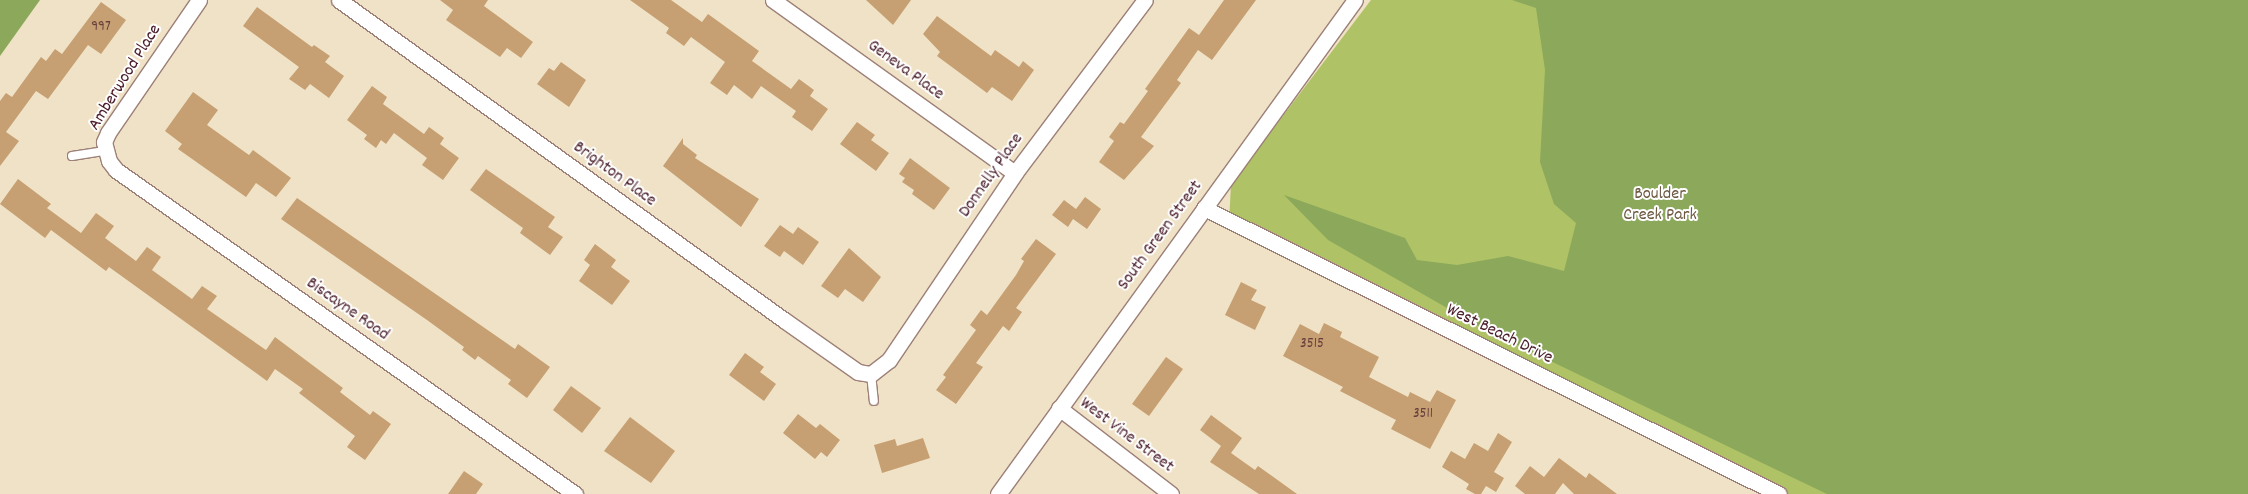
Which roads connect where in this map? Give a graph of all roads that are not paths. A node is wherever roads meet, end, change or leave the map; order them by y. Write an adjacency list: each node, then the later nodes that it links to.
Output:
1 (198, 0): 6 (street, Amberwood Place)
2 (339, 0): 10 (street, Brighton Place)
3 (773, 0): 8 (street, Geneva Place)
4 (1145, 0): 8 (street, Donnelly Place)
5 (1354, 0): 9 (street, South Green Street)
6 (105, 151): 7 (lane); 13 (street, Biscayne Road)
7 (72, 156)
8 (1015, 173): 10 (street, Donnelly Place)
9 (1204, 208): 12 (street, South Green Street); 16 (street, West Beach Drive)
10 (871, 374): 11 (lane)
11 (874, 401)
12 (1059, 408): 14 (street, South Green Street); 15 (street, West Vine Street)
13 (575, 494)
14 (998, 494)
15 (1171, 494)
16 (1779, 494)

